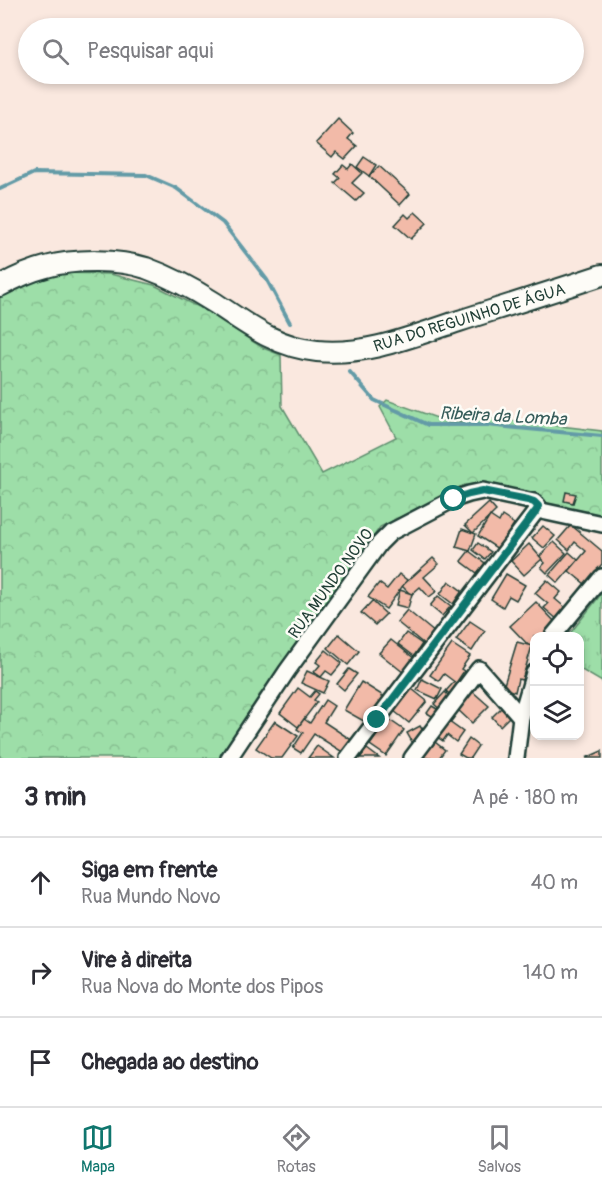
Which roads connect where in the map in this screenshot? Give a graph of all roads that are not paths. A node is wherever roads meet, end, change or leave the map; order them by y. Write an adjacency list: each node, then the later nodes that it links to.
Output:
1 (602, 275): 2 (street, RUA DO REGUINHO DE ÁGUA)
2 (0, 286)
3 (537, 510): 4 (street, RUA MUNDO NOVO); 9 (street, RUA MUNDO NOVO); 10 (street)
4 (602, 524)
5 (602, 577): 6 (street)
6 (556, 632)
7 (530, 686): 8 (street)
8 (521, 717): 11 (street); 12 (street)
9 (229, 758)
10 (348, 758)
11 (412, 758)
12 (516, 758)

